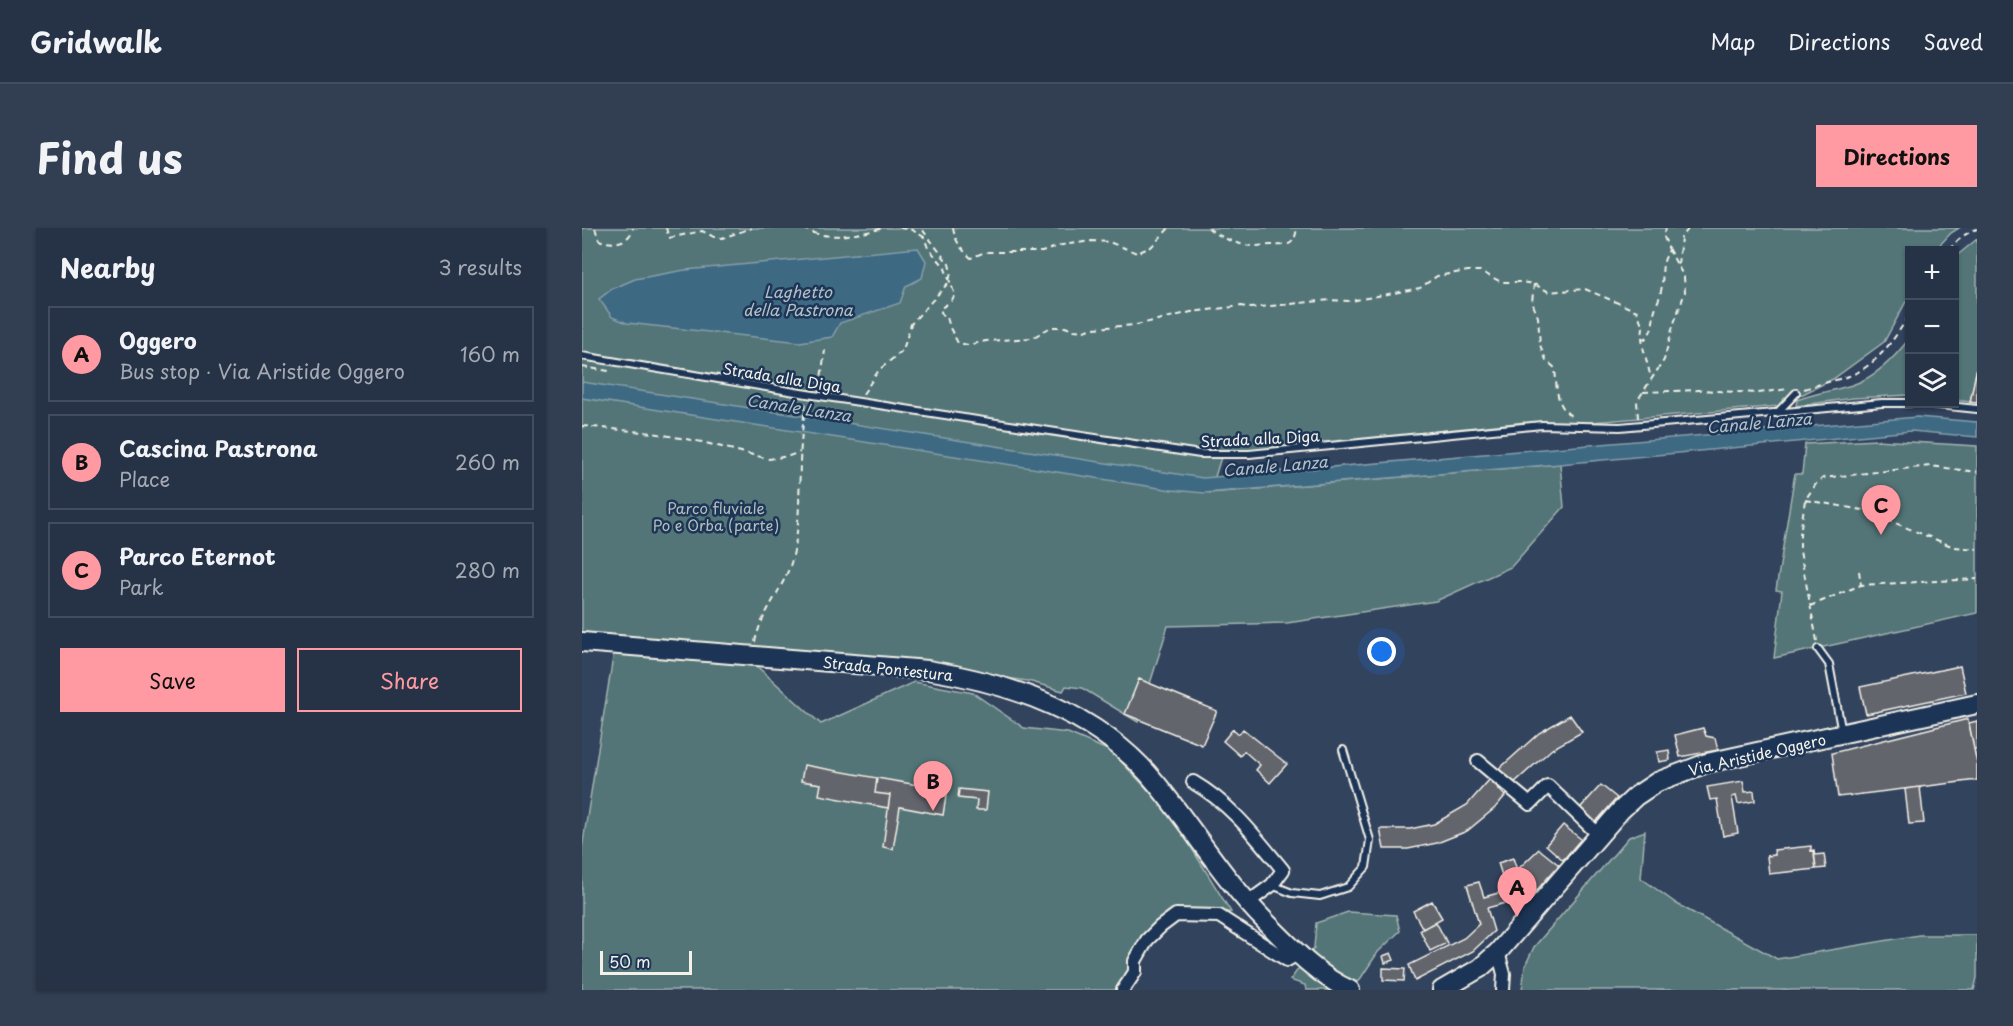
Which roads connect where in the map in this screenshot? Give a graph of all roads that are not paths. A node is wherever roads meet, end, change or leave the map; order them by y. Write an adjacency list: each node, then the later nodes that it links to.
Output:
1 (582, 356): 6 (lane, Strada alla Diga)
2 (1796, 393): 6 (lane)
3 (1905, 403): 6 (lane, Strada alla Diga)
4 (1959, 407): 5 (lane)
5 (1977, 409)
6 (1778, 413)
7 (582, 642): 16 (main road, Strada Pontestura)
8 (1818, 649): 10 (lane)
9 (1977, 704): 10 (main road, Via Aristide Oggero)
10 (1842, 733): 14 (main road, Via Aristide Oggero)
11 (1343, 750): 15 (lane)
12 (1479, 761): 14 (street)
13 (1193, 782): 15 (street)
14 (1599, 835): 17 (main road, Via Aristide Oggero)
15 (1272, 885): 16 (street)
16 (1247, 903): 18 (main road, Strada Pontestura)
17 (1498, 952): 21 (main road, Via Aristide Oggero); 22 (street)
18 (1299, 953): 19 (street); 20 (main road)
19 (1124, 990)
20 (1350, 990)
21 (1442, 990)
22 (1503, 990)

